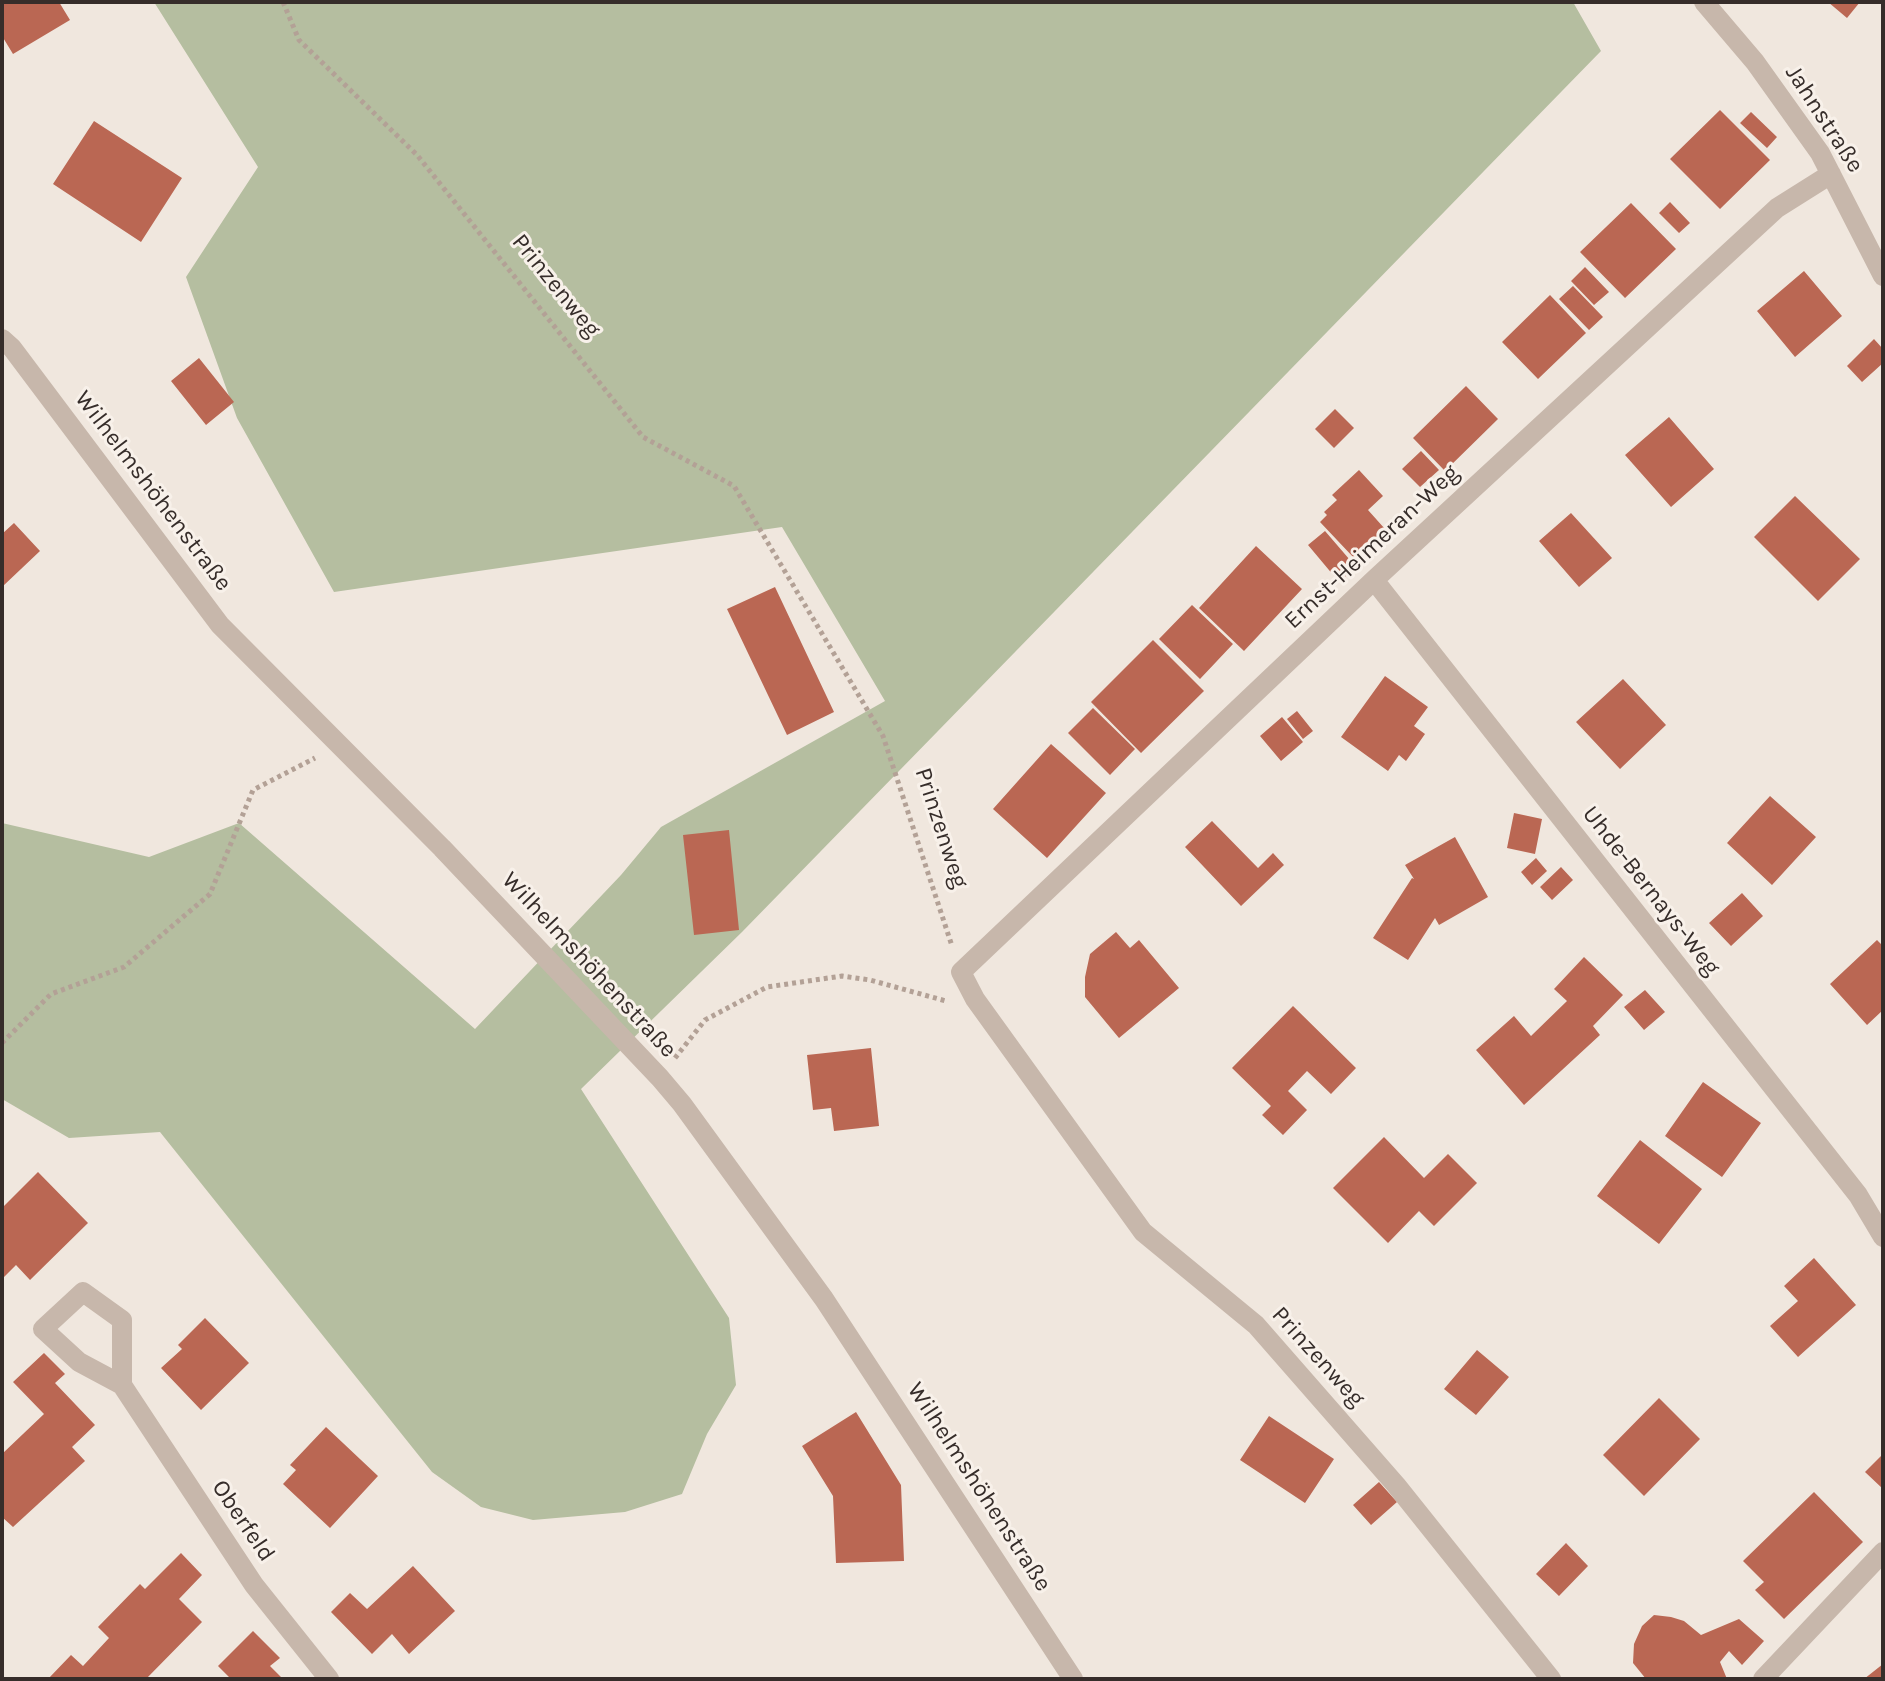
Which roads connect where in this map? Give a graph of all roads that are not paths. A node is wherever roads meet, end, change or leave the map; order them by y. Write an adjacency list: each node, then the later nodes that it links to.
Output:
1 (1704, 2): 2 (street, Jahnstraße)
2 (1831, 174): 3 (street, Jahnstraße); 5 (street, Ernst-Heimeran-Weg)
3 (1883, 276)
4 (2, 339): 11 (street, Wilhelmshöhenstraße)
5 (1374, 580): 6 (street, Ernst-Heimeran-Weg); 7 (street, Uhde-Bernays-Weg)
6 (961, 972): 12 (street, Prinzenweg)
7 (1883, 1237)
8 (122, 1385): 8 (street, Oberfeld); 10 (street, Oberfeld)
9 (1883, 1552): 13 (street)
10 (329, 1679)
11 (1073, 1679)
12 (1551, 1679)
13 (1763, 1679)

